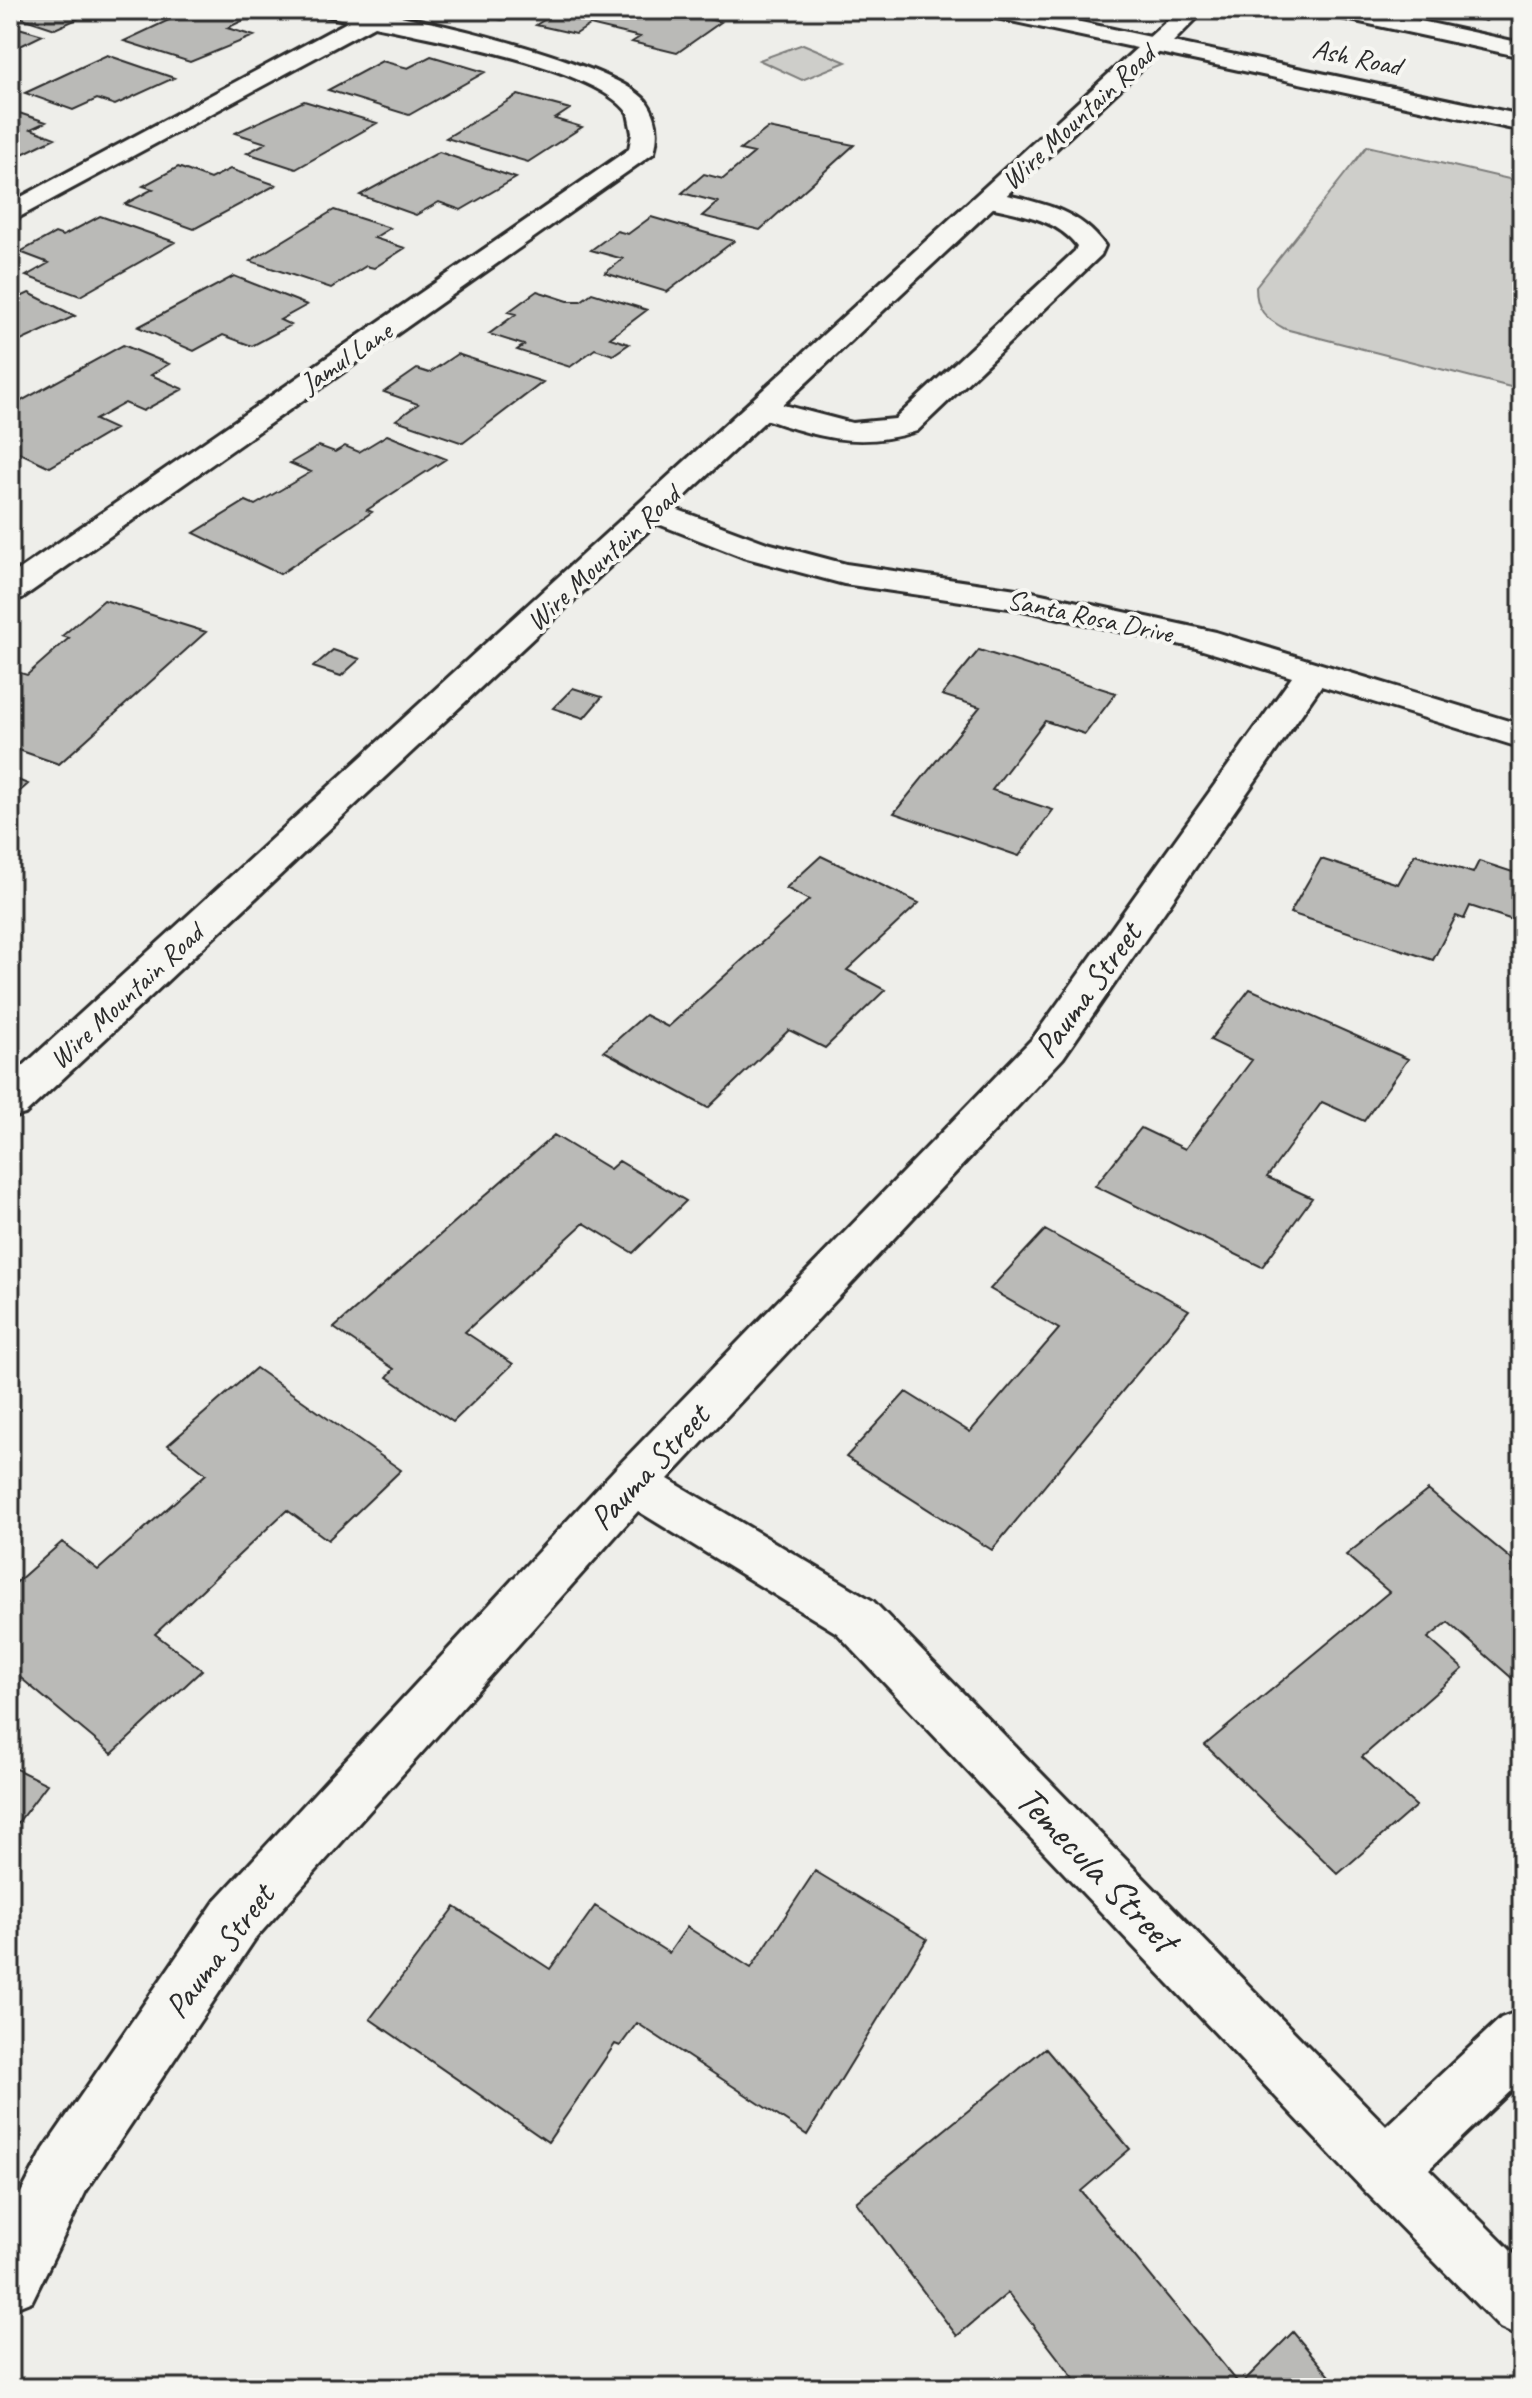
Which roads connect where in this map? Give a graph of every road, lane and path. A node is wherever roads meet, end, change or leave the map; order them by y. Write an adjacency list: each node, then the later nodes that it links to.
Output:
1 (331, 10): 5 (street)
2 (992, 10): 6 (street, Ash Road)
3 (1193, 10): 6 (street, Wire Mountain Road)
4 (1337, 10): 7 (street)
5 (370, 19): 10 (street); 13 (street, Jamul Lane)
6 (1155, 45): 8 (street, Ash Road); 9 (street, Wire Mountain Road)
7 (1522, 50)
8 (1522, 123)
9 (990, 199): 11 (street, Wire Mountain Road); 11 (street)
10 (10, 214)
11 (764, 409): 12 (street, Wire Mountain Road)
12 (654, 511): 14 (street, Santa Rosa Drive); 16 (street, Wire Mountain Road)
13 (10, 591)
14 (1313, 673): 15 (street, Santa Rosa Drive); 17 (street, Pauma Street)
15 (1522, 737)
16 (10, 1103)
17 (633, 1483): 19 (street, Temecula Street); 20 (street, Pauma Street)
18 (1522, 2039): 19 (street)
19 (1385, 2169): 21 (street, Temecula Street)
20 (10, 2279)
21 (1522, 2306)

